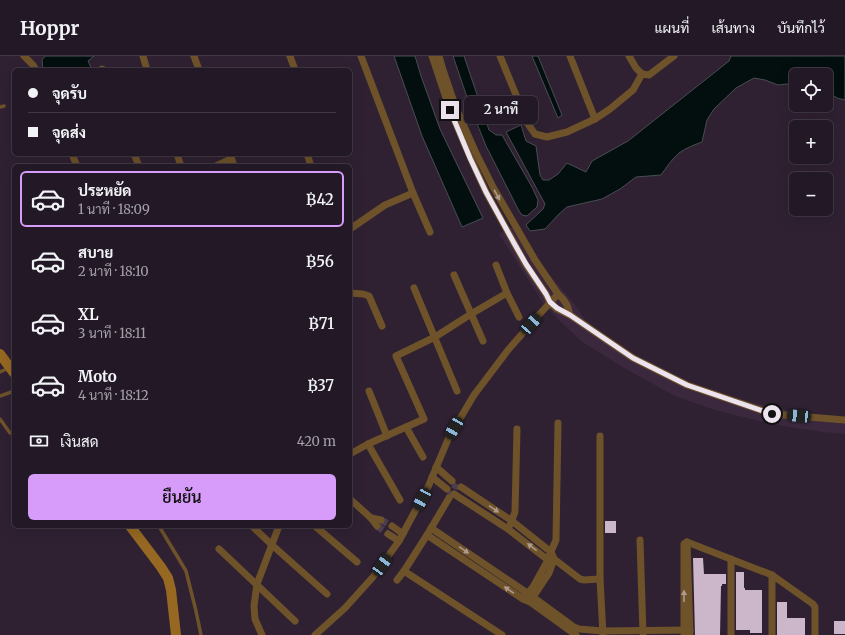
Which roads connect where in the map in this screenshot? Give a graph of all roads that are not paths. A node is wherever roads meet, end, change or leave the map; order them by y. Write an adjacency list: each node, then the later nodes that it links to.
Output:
1 (24, 56): 12 (street)
2 (143, 56): 13 (street)
3 (194, 56): 14 (street)
4 (290, 56): 15 (street)
5 (362, 56): 20 (street)
6 (432, 56): 24 (street)
7 (439, 56): 23 (street, one-way to 23)
8 (500, 56): 17 (street)
9 (570, 56): 17 (street)
10 (629, 56): 16 (street)
11 (674, 56): 16 (street)
12 (34, 68)
13 (147, 68)
14 (198, 68)
15 (294, 68)
16 (642, 74): 17 (street)
17 (595, 119)
18 (232, 160): 19 (street)
19 (221, 164)
20 (413, 193): 21 (street); 22 (street)
21 (352, 228)
22 (430, 232)
23 (522, 240): 24 (street); 30 (street)
24 (514, 243): 31 (street)
25 (496, 266): 29 (street)
26 (454, 275): 32 (street)
27 (414, 288): 36 (street)
28 (352, 293): 35 (street)
29 (507, 293): 32 (street); 34 (street)
30 (558, 294): 31 (street); 33 (street)
31 (550, 302): 33 (street); 56 (street)
32 (471, 314): 36 (street); 37 (street)
33 (570, 315): 46 (street)
34 (519, 317)
35 (382, 326)
36 (435, 337): 43 (street); 48 (street)
37 (483, 341)
38 (0, 354): 39 (street)
39 (12, 370): 40 (lane)
40 (0, 372)
41 (12, 391): 44 (lane)
42 (369, 391): 51 (street)
43 (457, 391)
44 (0, 396)
45 (0, 418): 50 (lane)
46 (845, 420)
47 (558, 423): 80 (street)
48 (406, 427): 51 (street); 55 (street)
49 (517, 429): 63 (street)
50 (10, 433)
51 (387, 436): 53 (street)
52 (600, 436): 85 (street)
53 (368, 444): 54 (street); 61 (street)
54 (352, 453)
55 (423, 457)
56 (436, 467): 57 (street); 58 (street)
57 (432, 478): 60 (street); 74 (street)
58 (452, 481)
59 (461, 487): 63 (street, one-way to 63)
60 (447, 489)
61 (400, 500)
62 (352, 501): 64 (street)
63 (512, 521): 72 (street); 80 (street)
64 (379, 523)
65 (392, 526): 74 (street)
66 (132, 528): 95 (street)
67 (160, 528): 96 (lane)
68 (254, 528): 78 (street)
69 (278, 528): 78 (street)
70 (317, 528): 82 (street)
71 (431, 528): 72 (street); 75 (street); 89 (street, one-way to 89)
72 (508, 529): 80 (street, one-way to 72)
73 (388, 534): 77 (street)
74 (403, 534): 77 (street)
75 (427, 535): 83 (street); 89 (street, one-way to 75)
76 (640, 540): 93 (street)
77 (399, 541): 98 (street)
78 (272, 545): 87 (street); 88 (street)
79 (219, 549): 87 (street)
80 (551, 557): 85 (street); 89 (street)
81 (732, 559): 84 (street); 94 (street); 100 (street)
82 (357, 562)
83 (404, 571): 86 (street); 99 (street)
84 (772, 575): 101 (street); 102 (street)
85 (600, 579): 92 (street)
86 (397, 580)
87 (257, 584): 90 (street); 97 (street)
88 (327, 594)
89 (528, 598): 91 (street)
90 (295, 621)
91 (575, 632): 92 (street)
92 (603, 633): 93 (street)
93 (643, 633): 94 (street)
94 (687, 633)
95 (176, 635)
96 (201, 635)
97 (262, 635)
98 (315, 635)
99 (502, 635)
100 (731, 635)
101 (772, 635)
102 (815, 635)

